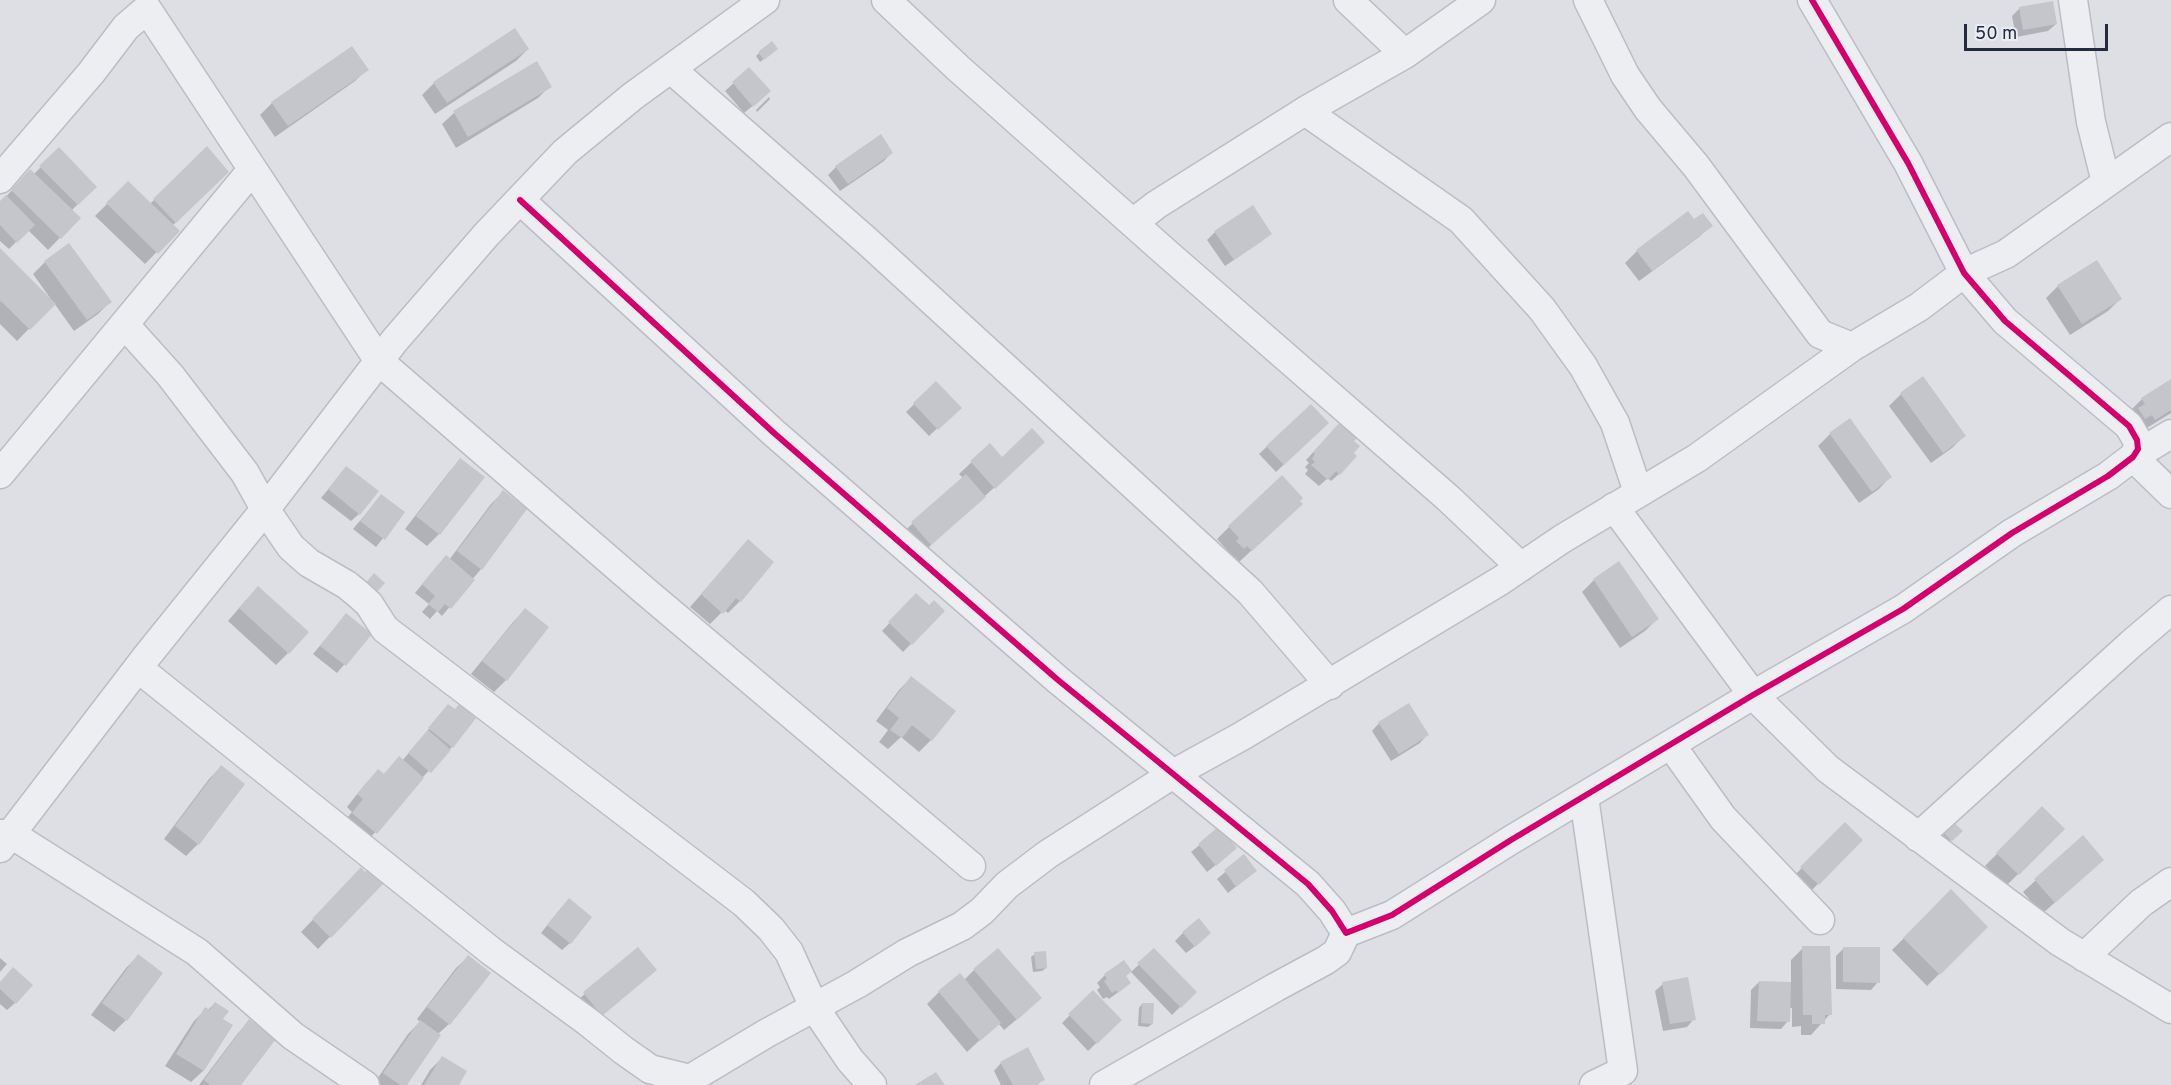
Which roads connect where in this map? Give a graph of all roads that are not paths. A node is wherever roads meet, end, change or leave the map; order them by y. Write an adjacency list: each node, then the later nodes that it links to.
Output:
1 (765, 0): 10 (street)
2 (886, 0): 17 (street)
3 (1348, 0): 9 (street)
4 (1481, 0): 9 (street)
5 (1588, 0): 20 (street)
6 (1812, 0): 18 (street)
7 (2073, 0): 15 (street)
8 (144, 4): 13 (street); 14 (street)
9 (1405, 54): 11 (street)
10 (671, 69): 16 (street); 34 (street)
11 (1305, 111): 17 (street); 27 (street)
12 (2171, 137): 15 (street)
13 (252, 170): 19 (street); 22 (street)
14 (0, 179)
15 (2106, 182): 18 (street)
16 (520, 200): 22 (street); 37 (street)
17 (1133, 223): 31 (street)
18 (1964, 273): 21 (street); 25 (street)
19 (125, 325): 26 (street); 30 (street)
20 (1820, 334): 21 (street); 23 (street)
21 (1852, 347): 23 (street)
22 (379, 361): 30 (street); 41 (street)
23 (1821, 370): 27 (street)
24 (2171, 434): 25 (street)
25 (2133, 457): 28 (street); 35 (street)
26 (0, 474)
27 (1638, 492): 29 (street)
28 (2171, 494)
29 (1614, 507): 31 (street); 35 (street)
30 (265, 509): 33 (street); 46 (street)
31 (1521, 567): 34 (street)
32 (2171, 610): 39 (street)
33 (138, 668): 40 (street); 48 (street)
34 (1330, 685): 37 (street)
35 (1753, 695): 36 (street); 39 (street)
36 (1671, 745): 38 (street); 43 (street)
37 (1173, 774): 44 (street); 46 (street)
38 (1584, 797): 44 (street); 52 (street)
39 (1918, 837): 45 (street)
40 (4, 838): 49 (street)
41 (971, 866)
42 (2171, 882): 45 (street)
43 (1820, 920)
44 (1346, 933): 51 (street)
45 (2084, 957): 47 (street)
46 (814, 1007): 48 (street); 50 (street)
47 (2171, 1009)
48 (685, 1082)
49 (365, 1085)
50 (872, 1085)
51 (1104, 1085)
52 (1594, 1085)

